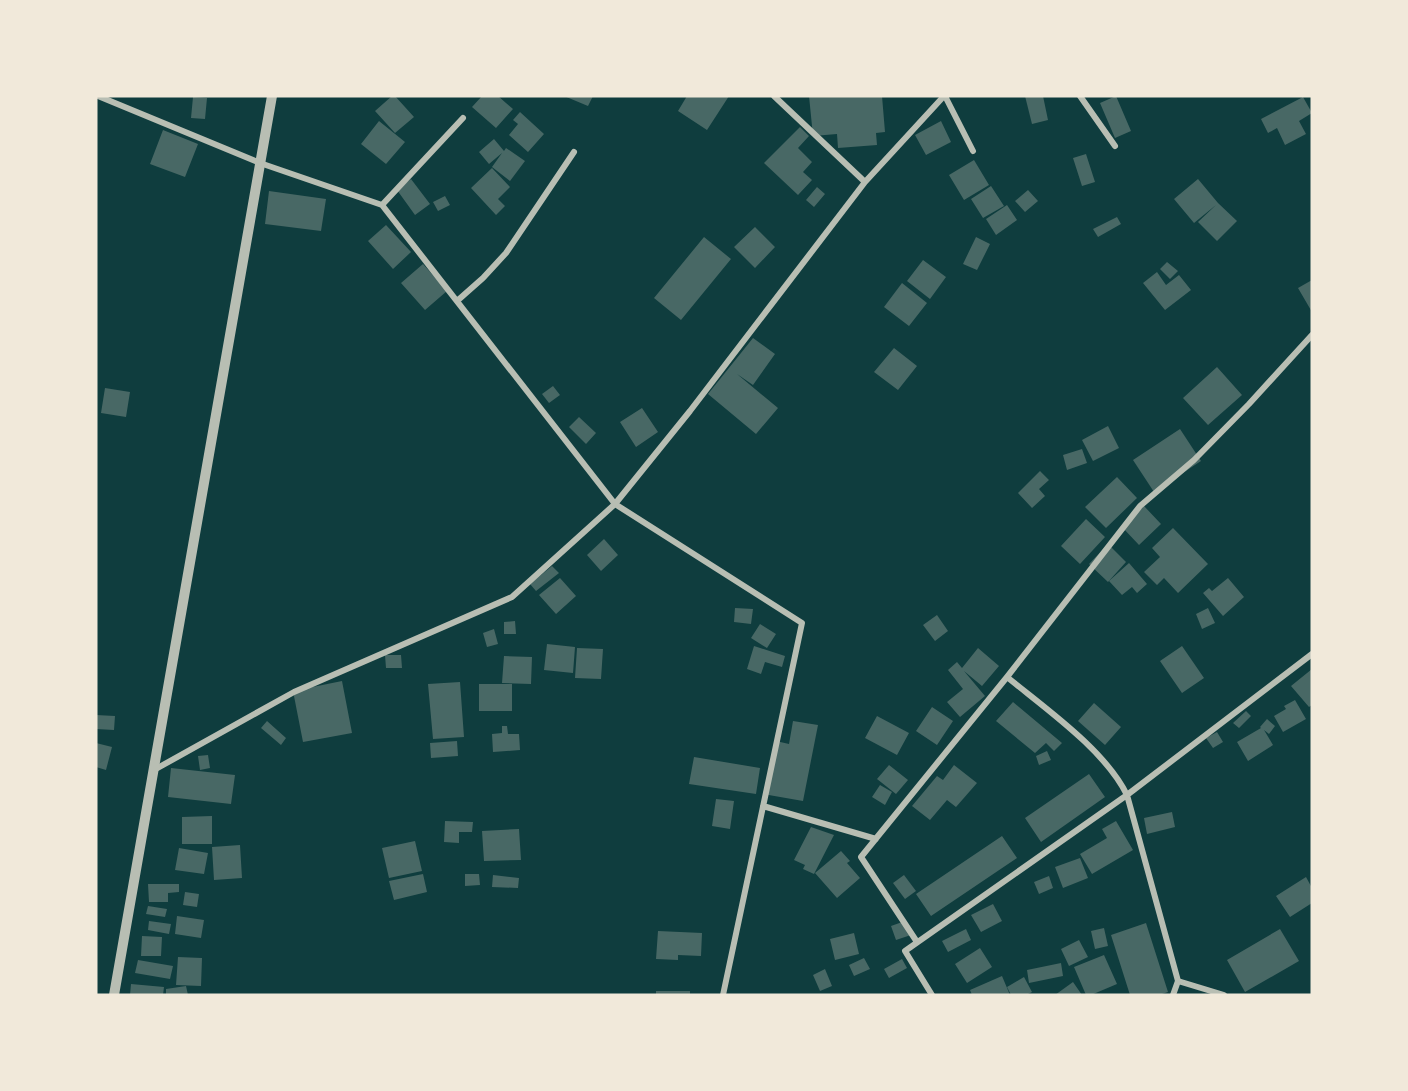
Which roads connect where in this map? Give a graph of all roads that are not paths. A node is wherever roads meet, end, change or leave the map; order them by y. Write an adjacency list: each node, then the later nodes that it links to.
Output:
1 (98, 96): 10 (street)
2 (272, 96): 10 (street)
3 (774, 96): 11 (street)
4 (945, 96): 8 (street); 11 (street)
5 (1080, 96): 7 (street)
6 (463, 118): 12 (street)
7 (1115, 146)
8 (973, 150)
9 (574, 152): 13 (street)
10 (260, 162): 12 (street); 18 (street)
11 (865, 182): 15 (street)
12 (382, 206): 13 (street)
13 (457, 301): 15 (street)
14 (1312, 335): 17 (street)
15 (615, 504): 18 (street); 20 (street)
16 (1312, 654): 19 (street)
17 (1007, 677): 19 (street); 21 (street)
18 (154, 770): 24 (street)
19 (1127, 795): 22 (street); 23 (street)
20 (763, 806): 21 (street); 25 (street)
21 (876, 839): 22 (street)
22 (917, 942): 26 (street)
23 (1178, 981): 27 (street); 28 (street)
24 (114, 995)
25 (723, 995)
26 (932, 995)
27 (1173, 995)
28 (1224, 995)

